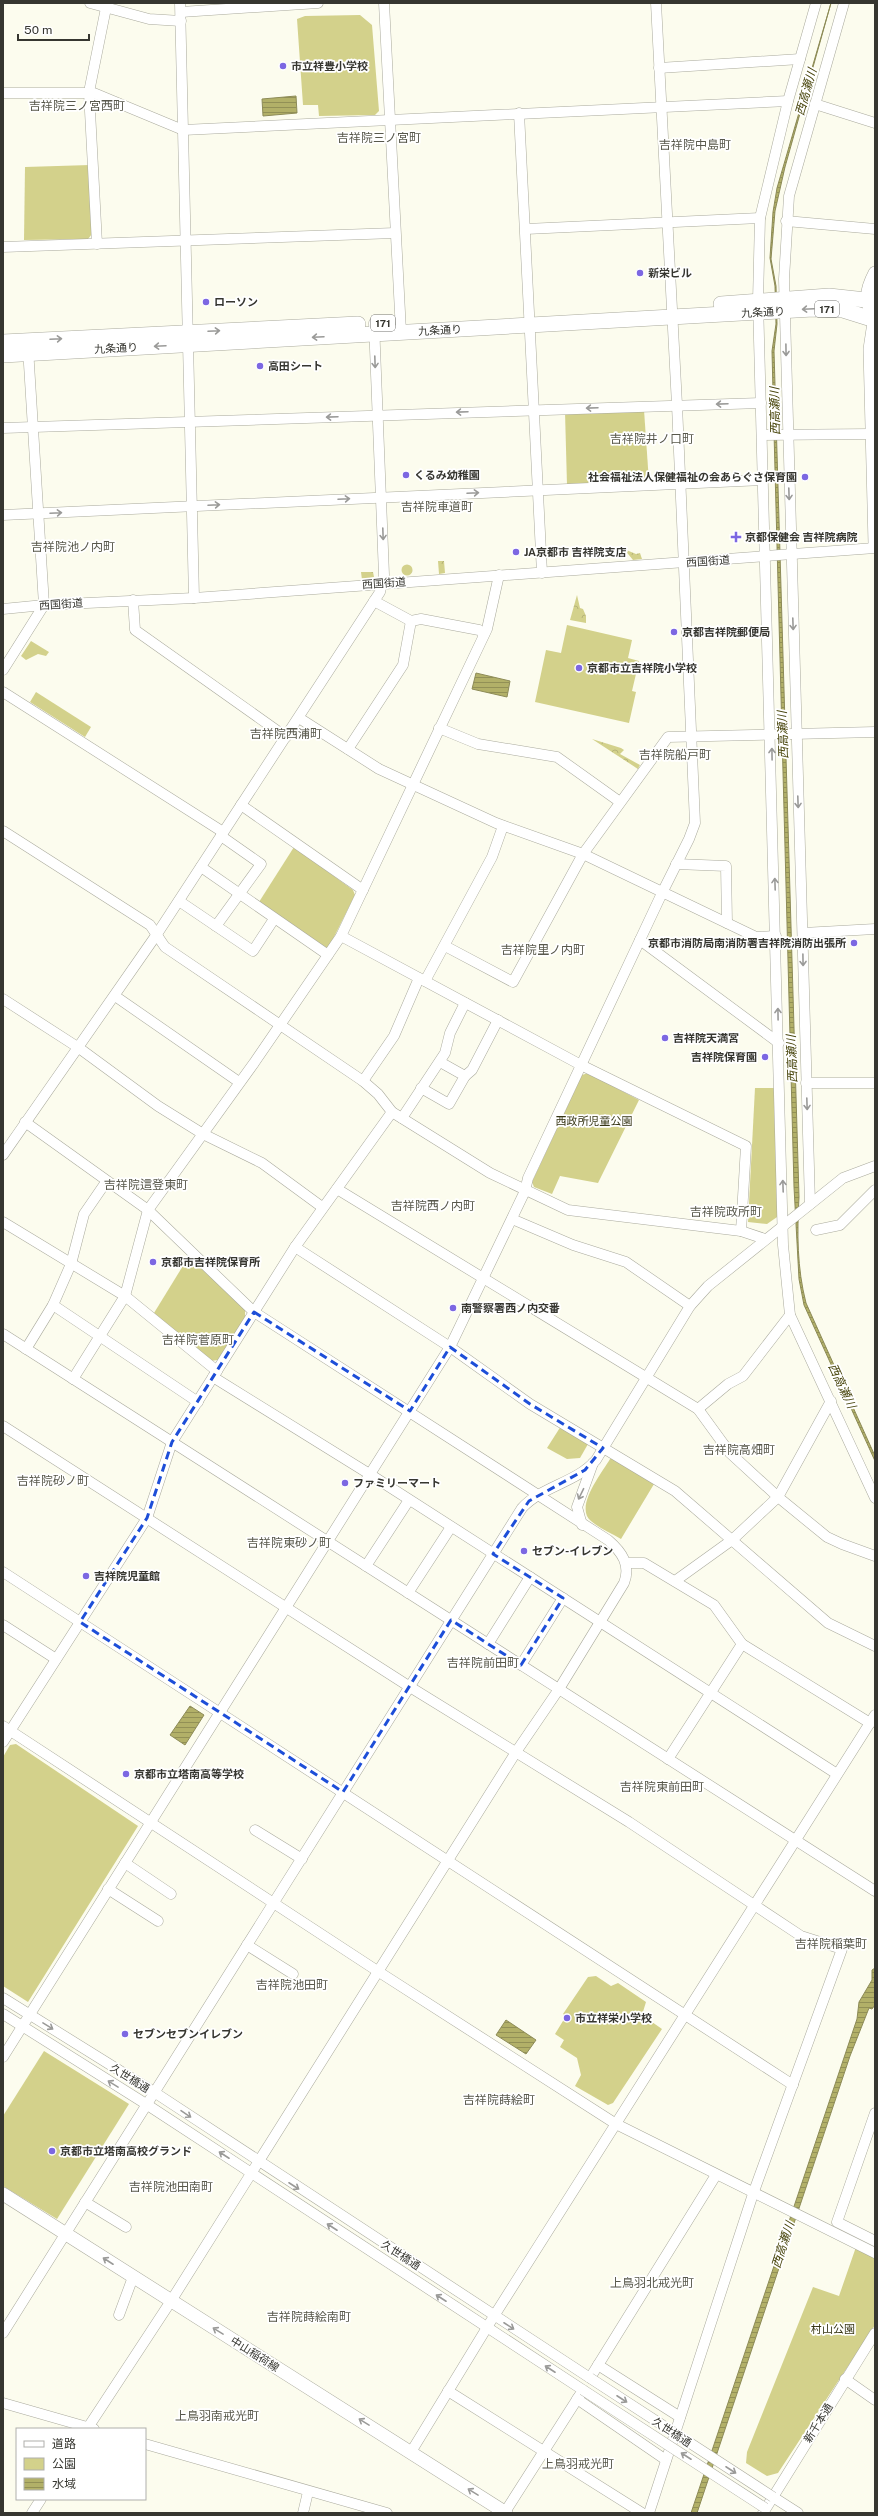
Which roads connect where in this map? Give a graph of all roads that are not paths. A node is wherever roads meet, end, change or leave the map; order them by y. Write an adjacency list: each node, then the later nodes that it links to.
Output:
1 (90, 3): 7 (street)
2 (318, 3): 8 (street)
3 (384, 3): 17 (street)
4 (656, 3): 10 (street)
5 (816, 3): 9 (street)
6 (844, 3): 14 (street)
7 (106, 6): 8 (street); 11 (street)
8 (181, 12): 19 (street)
9 (800, 59): 10 (street); 13 (street)
10 (659, 68): 15 (street)
11 (89, 92): 12 (street); 19 (street); 27 (street)
12 (3, 93)
13 (788, 101): 15 (street); 20 (street)
14 (815, 104): 18 (street); 21 (street)
15 (661, 106): 16 (street); 22 (street)
16 (519, 113): 17 (street); 23 (street)
17 (390, 120): 19 (street); 25 (street)
18 (875, 123)
19 (183, 130): 26 (street)
20 (760, 218): 22 (street); 32 (street)
21 (786, 221): 24 (street); 31 (street)
22 (666, 222): 23 (street); 33 (street)
23 (526, 229): 35 (street)
24 (875, 229)
25 (395, 233): 26 (street); 36 (street)
26 (185, 241): 27 (street); 38 (street)
27 (97, 244): 28 (street)
28 (3, 248)
29 (875, 273): 30 (main road)
30 (871, 300): 31 (highway, 九条通り / 171); 34 (main road)
31 (782, 305): 32 (highway, 九条通り / 171); 34 (highway, 九条通り / 171, one-way to 31); 51 (street, one-way to 51)
32 (760, 306): 33 (highway, 九条通り / 171); 42 (street)
33 (671, 312): 35 (highway, 九条通り / 171); 43 (street)
34 (874, 318): 49 (main road)
35 (530, 320): 36 (highway, 九条通り / 171); 44 (street)
36 (400, 327): 37 (highway, 九条通り / 171)
37 (374, 328): 38 (highway, 九条通り / 171); 45 (street, one-way to 45)
38 (187, 338): 40 (highway, 九条通り / 171); 46 (street)
39 (3, 342): 40 (highway, 九条通り / 171)
40 (28, 347): 41 (highway, 九条通り / 171); 48 (street)
41 (3, 355)
42 (761, 403): 43 (street, one-way to 43); 50 (street)
43 (677, 405): 44 (street, one-way to 44); 53 (street)
44 (535, 409): 45 (street, one-way to 45); 54 (street)
45 (377, 416): 46 (street, one-way to 46); 55 (street)
46 (190, 422): 48 (street); 56 (street)
47 (3, 428): 48 (street)
48 (33, 428): 57 (street)
49 (873, 429): 51 (street); 59 (main road)
50 (762, 435): 51 (street); 52 (street)
51 (787, 435): 61 (street, one-way to 61)
52 (762, 480): 53 (street); 62 (street)
53 (680, 483): 54 (street); 63 (street)
54 (539, 490): 55 (street, one-way to 54); 64 (street)
55 (382, 497): 56 (street, one-way to 55); 66 (street, one-way to 66)
56 (192, 506): 57 (street, one-way to 56); 67 (street)
57 (37, 514): 58 (street); 70 (street)
58 (3, 515)
59 (875, 544)
60 (875, 548): 61 (street)
61 (790, 555): 62 (street, 西国街道); 80 (street, one-way to 80)
62 (767, 556): 63 (street, 西国街道); 79 (street)
63 (684, 562): 64 (street, 西国街道); 82 (street)
64 (542, 573): 65 (street, 西国街道)
65 (498, 575): 66 (street, 西国街道); 73 (street)
66 (383, 583): 67 (street, 西国街道); 69 (street)
67 (194, 598): 68 (street, 西国街道)
68 (134, 600): 70 (street, 西国街道); 81 (street)
69 (374, 601): 72 (street); 76 (street)
70 (44, 605): 71 (street, 西国街道); 74 (street)
71 (3, 609)
72 (411, 621): 73 (street); 83 (street)
73 (484, 634): 77 (street)
74 (3, 670)
75 (3, 692): 89 (street)
76 (299, 718): 81 (street); 83 (street)
77 (439, 728): 84 (street); 85 (street)
78 (875, 732): 80 (street)
79 (771, 735): 80 (street); 82 (street); 104 (street, one-way to 79)
80 (796, 735): 101 (street, one-way to 101)
81 (286, 737): 86 (street)
82 (692, 737): 85 (street); 91 (street)
83 (348, 749): 84 (street)
84 (412, 785): 87 (street); 93 (street)
85 (620, 802): 90 (street)
86 (241, 805): 89 (street); 93 (street)
87 (503, 826): 90 (street); 106 (street)
88 (3, 831): 102 (street)
89 (222, 834): 92 (street); 95 (street)
90 (583, 854): 94 (street); 106 (street)
91 (676, 864): 94 (street); 98 (street)
92 (200, 867): 95 (street); 96 (street)
93 (363, 890): 103 (street)
94 (662, 891): 98 (street); 105 (street)
95 (239, 894): 97 (street); 99 (street)
96 (179, 901): 99 (street); 102 (street)
97 (274, 919): 99 (street); 107 (street)
98 (727, 923): 104 (street)
99 (216, 926)
100 (875, 929): 101 (street)
101 (802, 933): 122 (street, one-way to 122)
102 (157, 934): 109 (street); 113 (street)
103 (342, 936): 107 (street); 108 (street)
104 (776, 936): 114 (street, one-way to 104)
105 (640, 940): 114 (street); 117 (street)
106 (445, 946): 108 (street)
107 (328, 955): 113 (street)
108 (422, 980): 111 (street); 119 (street)
109 (115, 996): 115 (street); 120 (street)
110 (3, 999): 115 (street)
111 (465, 1003): 112 (street); 116 (street)
112 (498, 1020): 117 (street); 118 (street)
113 (281, 1025): 119 (street); 120 (street)
114 (779, 1043): 139 (street, one-way to 114)
115 (79, 1048): 126 (street); 127 (street)
116 (440, 1062): 118 (street); 123 (street)
117 (581, 1065): 133 (street); 141 (street)
118 (465, 1076): 123 (street)
119 (363, 1081): 124 (street)
120 (239, 1082): 127 (street)
121 (875, 1082): 122 (street)
122 (806, 1084): 134 (street, one-way to 134)
123 (421, 1088): 125 (street)
124 (392, 1112): 125 (street); 131 (street)
125 (402, 1118): 133 (street)
126 (25, 1122): 128 (street); 130 (street)
127 (203, 1134): 135 (street); 136 (street)
128 (3, 1155)
129 (875, 1166): 134 (street)
130 (106, 1182): 136 (street); 144 (street)
131 (337, 1189): 135 (street); 145 (street)
132 (875, 1190): 140 (street)
133 (525, 1191): 137 (street); 141 (street)
134 (808, 1206): 139 (street)
135 (322, 1207): 143 (street)
136 (148, 1210): 146 (street); 149 (street)
137 (512, 1219): 145 (street); 148 (street)
138 (3, 1222): 144 (street)
139 (785, 1224): 142 (street); 150 (street)
140 (816, 1230)
141 (741, 1231): 142 (street)
142 (765, 1240): 148 (street)
143 (295, 1247): 149 (street); 153 (street)
144 (71, 1264): 146 (street); 147 (street)
145 (483, 1279): 153 (street); 157 (street)
146 (125, 1296): 152 (street); 155 (street)
147 (53, 1305): 152 (street); 154 (street)
148 (690, 1306): 157 (street)
149 (254, 1312): 155 (street); 161 (street)
150 (790, 1315): 158 (street); 160 (street)
151 (3, 1334): 154 (street)
152 (100, 1336): 156 (street); 159 (street)
153 (450, 1347): 161 (street); 164 (street)
154 (26, 1349): 156 (street)
155 (215, 1374): 159 (street); 166 (street)
156 (73, 1379): 163 (street)
157 (646, 1379): 160 (street); 164 (street)
158 (831, 1401): 168 (street); 169 (street)
159 (198, 1402): 163 (street)
160 (698, 1410): 168 (street)
161 (410, 1411): 166 (street); 167 (street)
162 (3, 1426): 171 (street)
163 (172, 1442): 171 (street); 175 (street)
164 (603, 1448): 165 (street); 174 (street)
165 (593, 1463): 167 (street); 172 (street, one-way to 172)
166 (371, 1475): 170 (street); 175 (street)
167 (538, 1495): 172 (street); 176 (street)
168 (778, 1496): 174 (street); 177 (street)
169 (875, 1498)
170 (409, 1500): 173 (street); 179 (street)
171 (147, 1518): 185 (street); 187 (street)
172 (582, 1525): 178 (street)
173 (450, 1527): 176 (street); 183 (street)
174 (732, 1540): 182 (street); 192 (street)
175 (327, 1541): 179 (street); 185 (street)
176 (493, 1554): 181 (street); 186 (street)
177 (875, 1556)
178 (626, 1563): 182 (street); 188 (street)
179 (366, 1566): 183 (street)
180 (3, 1572): 187 (street)
181 (530, 1577): 184 (street); 190 (street)
182 (676, 1581): 191 (street)
183 (408, 1593): 186 (street)
184 (563, 1598): 188 (street); 194 (street)
185 (285, 1608): 195 (street); 198 (street)
186 (451, 1620): 190 (street); 195 (street)
187 (80, 1622): 193 (street); 198 (street)
188 (600, 1622): 196 (street); 197 (street)
189 (3, 1625): 193 (street)
190 (488, 1644): 194 (street)
191 (742, 1644): 197 (street); 199 (street)
192 (875, 1646)
193 (56, 1659): 200 (street)
194 (522, 1665): 196 (street)
195 (410, 1686): 202 (street); 205 (street)
196 (559, 1689): 202 (street); 203 (street)
197 (712, 1693): 203 (street); 204 (street)
198 (220, 1711): 205 (street); 206 (street)
199 (872, 1719): 204 (street)
200 (7, 1728): 201 (street); 206 (street)
201 (3, 1742)
202 (516, 1752): 210 (street); 216 (street)
203 (668, 1759): 208 (street)
204 (837, 1774): 208 (street)
205 (343, 1792): 209 (street); 210 (street)
206 (151, 1823): 211 (street); 215 (street)
207 (255, 1830): 209 (street)
208 (795, 1840): 213 (street); 216 (street)
209 (302, 1859): 215 (street)
210 (449, 1861): 219 (street); 224 (street)
211 (125, 1863): 212 (street); 214 (street)
212 (108, 1889): 217 (street); 223 (street)
213 (873, 1889)
214 (171, 1894)
215 (274, 1903): 218 (street); 219 (street)
216 (754, 1904): 224 (street); 227 (street)
217 (158, 1921)
218 (247, 1945): 220 (street); 228 (street)
219 (379, 1972): 231 (street); 232 (street)
220 (292, 1974)
221 (3, 1998): 223 (street, 久世橋通)
222 (3, 2014): 225 (street, 久世橋通)
223 (29, 2015): 225 (street); 228 (street, 久世橋通, one-way to 228)
224 (685, 2015): 227 (street); 231 (street)
225 (22, 2026): 226 (street); 229 (street, 久世橋通, one-way to 225)
226 (3, 2057)
227 (793, 2085): 236 (street)
228 (154, 2092): 229 (street); 232 (street, 久世橋通, one-way to 232)
229 (146, 2104): 233 (street, 久世橋通, one-way to 229); 237 (street)
230 (875, 2113): 240 (street)
231 (616, 2124): 234 (street); 245 (street)
232 (258, 2163): 233 (street); 245 (street, 久世橋通, one-way to 245)
233 (252, 2174): 243 (street); 246 (street, 久世橋通, one-way to 233)
234 (716, 2175): 236 (street); 249 (street)
235 (3, 2194): 239 (main road, 中山稲荷線)
236 (753, 2194): 241 (street); 257 (street)
237 (85, 2202): 238 (street); 239 (street)
238 (126, 2227)
239 (65, 2234): 242 (main road, 中山稲荷線, one-way to 239); 247 (street)
240 (875, 2241)
241 (875, 2253)
242 (133, 2277): 243 (main road, 中山稲荷線); 244 (street)
243 (171, 2301): 258 (street); 260 (main road, 中山稲荷線, one-way to 243)
244 (119, 2315)
245 (494, 2316): 246 (street); 250 (street, 久世橋通, one-way to 250)
246 (487, 2327): 252 (street, 久世橋通, one-way to 246); 253 (street)
247 (3, 2333)
248 (875, 2333): 251 (street, 新千本通)
249 (598, 2365): 250 (street); 257 (street)
250 (590, 2378): 264 (street, 久世橋通, one-way to 264, bridge)
251 (845, 2379): 255 (street); 264 (street, 新千本通)
252 (583, 2390): 254 (street); 266 (street, 久世橋通, one-way to 252, bridge)
253 (448, 2391): 260 (street); 261 (street)
254 (577, 2399): 261 (street); 262 (street)
255 (875, 2400)
256 (3, 2404): 258 (street)
257 (680, 2417): 262 (street)
258 (90, 2428)
259 (146, 2444): 263 (street)
260 (411, 2452): 270 (main road, 中山稲荷線, one-way to 260)
261 (544, 2452): 270 (street); 271 (street)
262 (666, 2460): 272 (street)
263 (308, 2492): 268 (street); 269 (street)
264 (773, 2497): 266 (street, 新千本通); 273 (street, 久世橋通)
265 (40, 2500): 267 (street)
266 (767, 2511)
267 (32, 2513)
268 (303, 2513)
269 (387, 2513)
270 (506, 2513)
271 (642, 2513)
272 (649, 2513)
273 (798, 2513)

